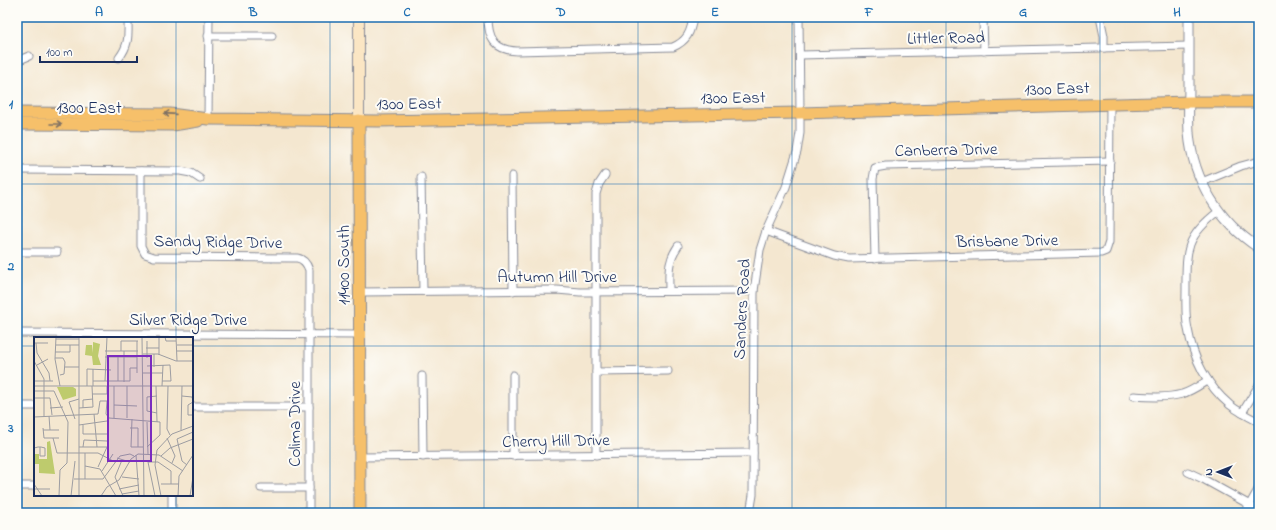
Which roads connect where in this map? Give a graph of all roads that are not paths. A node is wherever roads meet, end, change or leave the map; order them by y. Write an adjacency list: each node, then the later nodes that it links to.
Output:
1 (128, 17): 17 (street)
2 (209, 17): 10 (street)
3 (359, 17): 25 (main road, 11400 South)
4 (488, 17): 5 (street)
5 (692, 17)
6 (799, 17): 15 (street, Sanders Road)
7 (1100, 17): 13 (street)
8 (1189, 17): 12 (street)
9 (983, 19): 14 (street)
10 (208, 36): 11 (street); 24 (street)
11 (272, 36)
12 (1189, 46): 13 (street, Littler Road); 19 (street)
13 (1104, 48): 14 (street, Littler Road)
14 (984, 51): 15 (street, Littler Road)
15 (800, 55): 23 (street, Sanders Road)
16 (29, 56): 18 (street)
17 (119, 58)
18 (17, 61)
19 (1189, 102): 20 (main road, 1300 East); 21 (main road, 1300 East); 35 (street)
20 (1259, 102)
21 (1110, 104): 23 (main road, 1300 East); 27 (street, Brisbane Drive)
22 (17, 113): 24 (main road, 1300 East, one-way to 22)
23 (800, 113): 25 (main road, 1300 East); 37 (street, Sanders Road)
24 (208, 119): 25 (main road, 1300 East); 26 (main road, 1300 East, one-way to 24)
25 (359, 120): 47 (main road, 11400 South)
26 (17, 124)
27 (1110, 161): 42 (street, Brisbane Drive); 42 (street, Canberra Drive)
28 (1259, 161): 35 (street)
29 (17, 170): 30 (street)
30 (141, 171): 34 (street); 50 (street, Sandy Ridge Drive)
31 (605, 175): 48 (street)
32 (512, 176): 44 (street)
33 (421, 177): 43 (street)
34 (200, 179)
35 (1202, 182): 36 (street)
36 (1219, 211): 39 (street); 56 (street)
37 (766, 231): 42 (street, Brisbane Drive); 46 (street, Sanders Road)
38 (678, 246): 45 (street)
39 (1259, 248)
40 (17, 252): 41 (street)
41 (57, 252)
42 (875, 259)
43 (423, 291): 44 (street, Autumn Hill Drive); 47 (street, Autumn Hill Drive)
44 (513, 291): 48 (street, Autumn Hill Drive)
45 (669, 291): 46 (street, Autumn Hill Drive); 48 (street, Autumn Hill Drive)
46 (754, 291): 65 (street, Sanders Road)
47 (360, 292): 51 (main road, 11400 South)
48 (596, 292): 53 (street)
49 (17, 333): 50 (street, Silver Ridge Drive)
50 (308, 335): 51 (street, Silver Ridge Drive); 62 (street, Colima Drive)
51 (360, 335): 69 (main road, 11400 South)
52 (668, 371): 53 (street)
53 (596, 372): 66 (street)
54 (512, 375): 68 (street)
55 (422, 376): 67 (street)
56 (1208, 380): 58 (street); 63 (street)
57 (1259, 384): 63 (street)
58 (1134, 396)
59 (17, 406): 60 (street)
60 (34, 406)
61 (193, 407): 62 (street)
62 (309, 407): 74 (street, Colima Drive)
63 (1242, 413): 64 (street)
64 (1259, 422)
65 (753, 453): 66 (street, Cherry Hill Drive); 82 (street, Sanders Road)
66 (596, 455): 68 (street, Cherry Hill Drive)
67 (423, 456): 68 (street, Cherry Hill Drive); 69 (street, Cherry Hill Drive)
68 (513, 456)
69 (360, 457): 81 (main road, 11400 South)
70 (1188, 472): 77 (street)
71 (17, 486): 72 (street)
72 (34, 486)
73 (261, 488): 74 (street)
74 (309, 488): 80 (street, Colima Drive)
75 (1259, 488): 77 (street)
76 (172, 496): 79 (street)
77 (1250, 505): 78 (street); 83 (street)
78 (1259, 510)
79 (172, 513)
80 (309, 513)
81 (360, 513)
82 (750, 513)
83 (1245, 513)

